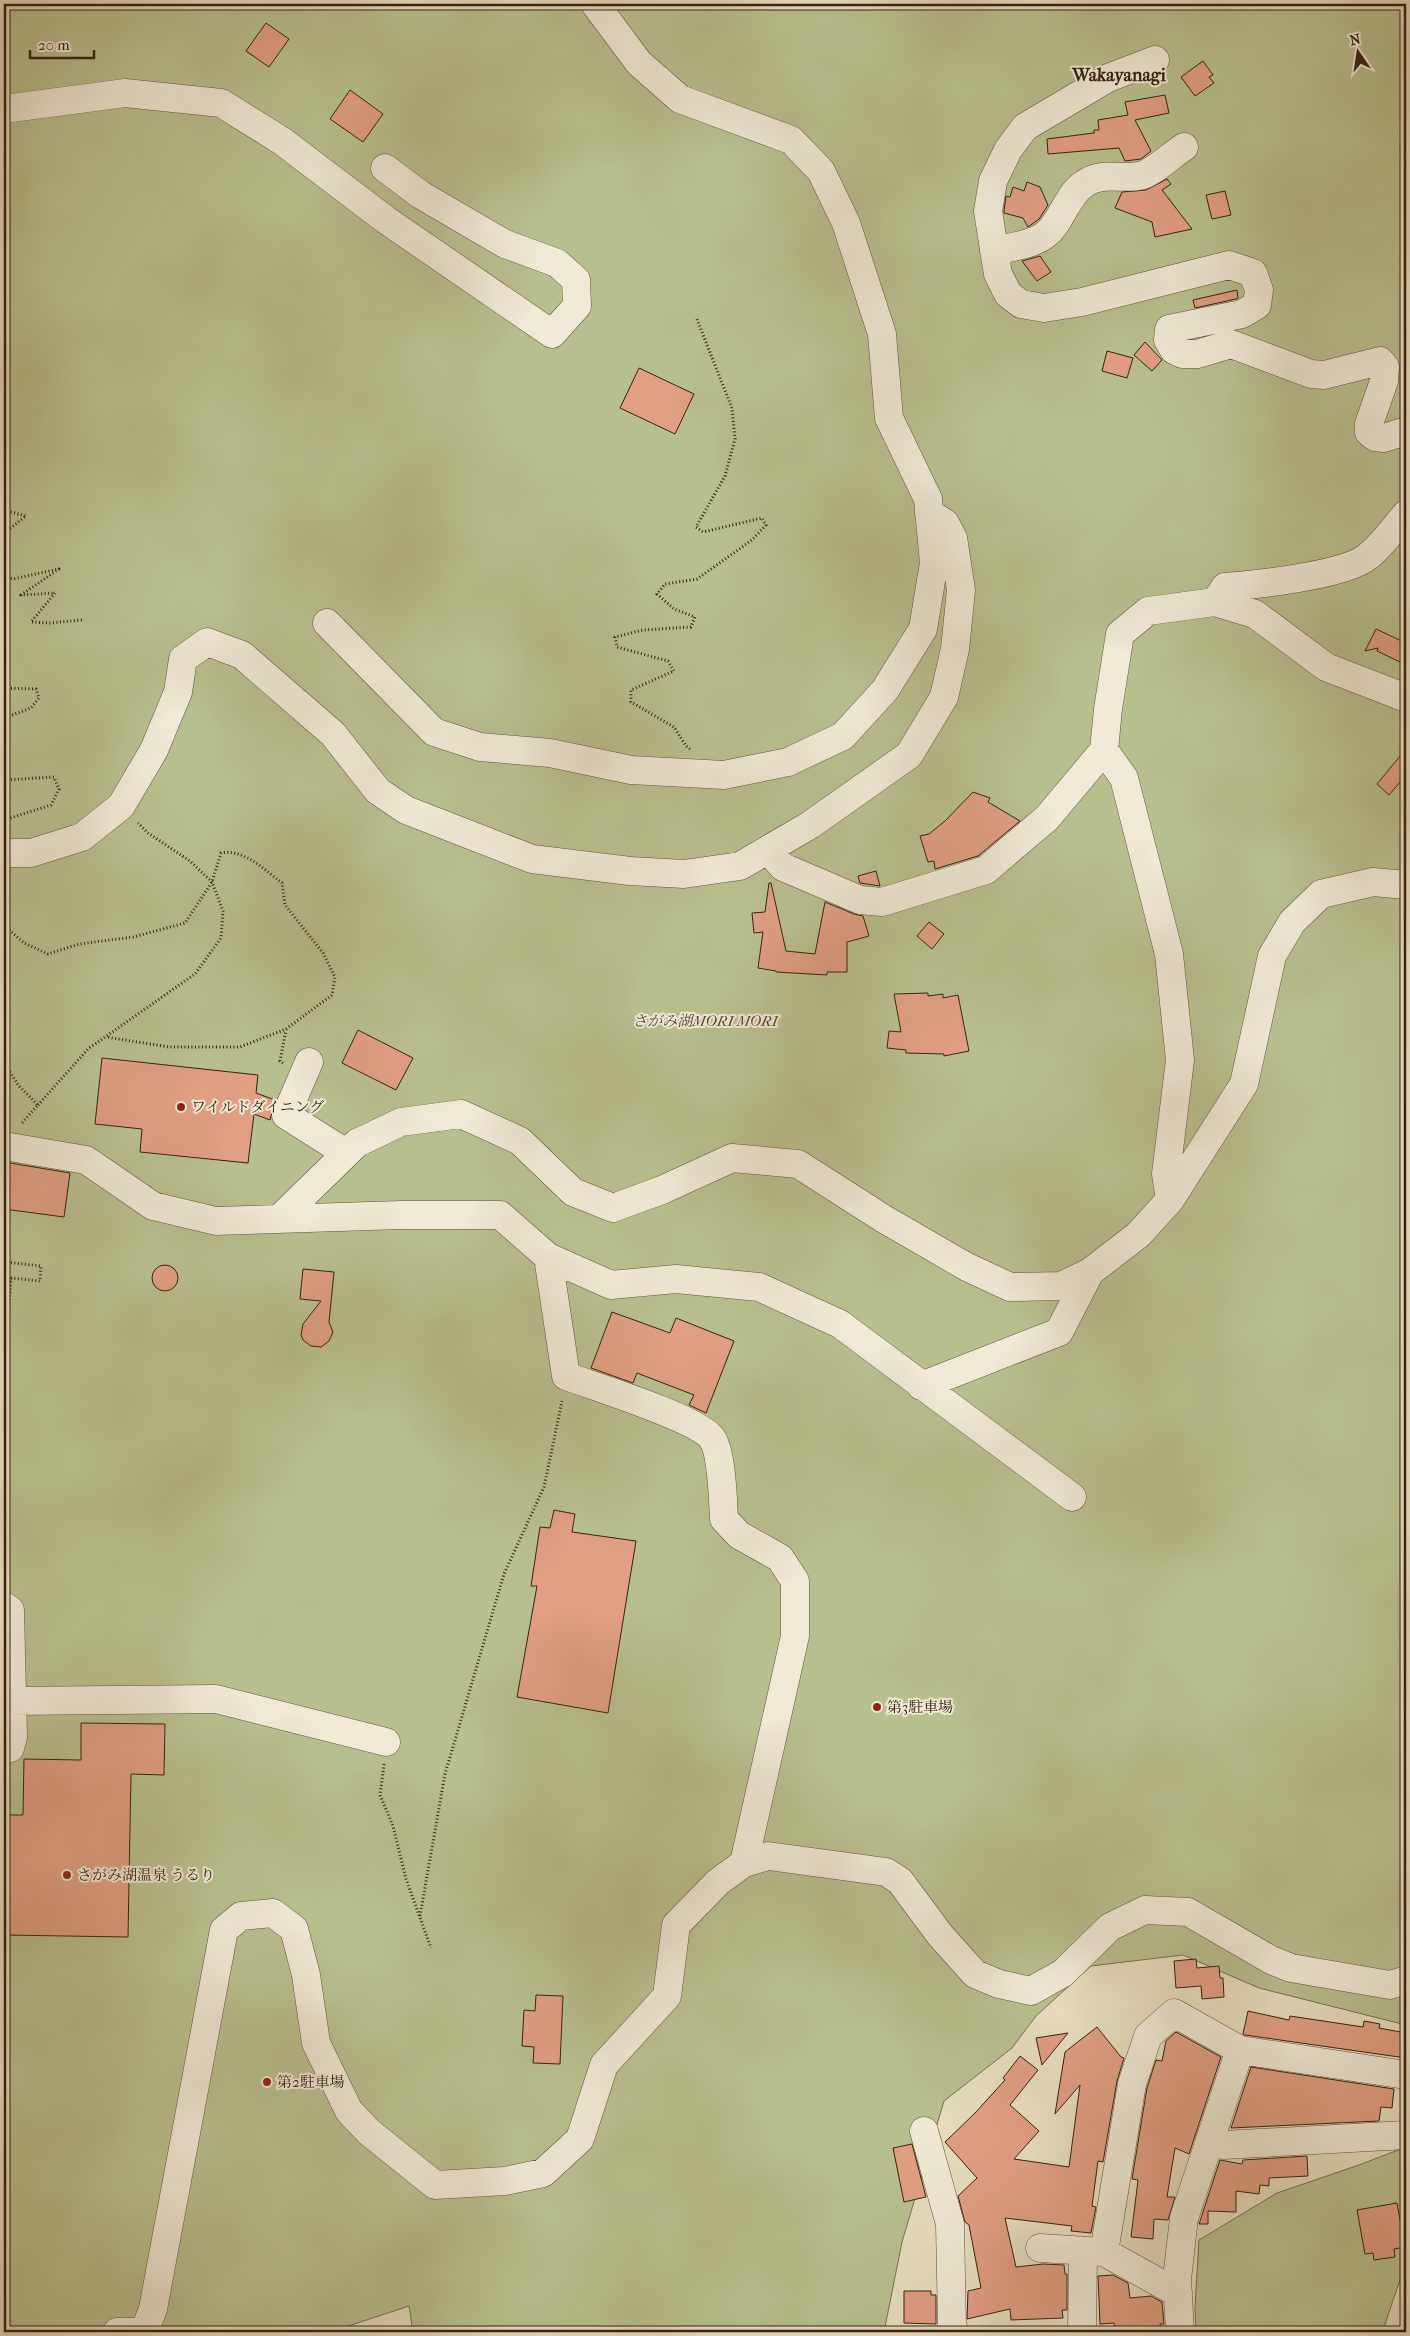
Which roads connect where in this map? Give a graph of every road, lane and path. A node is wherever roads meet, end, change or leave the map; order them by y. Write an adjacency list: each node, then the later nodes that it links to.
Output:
1 (595, 4): 10 (street)
2 (1155, 60): 6 (street)
3 (4, 109): 5 (street)
4 (1184, 147): 6 (street)
5 (385, 168)
6 (994, 251): 8 (street)
7 (696, 317): 21 (path)
8 (1406, 430)
9 (4, 510): 12 (path)
10 (929, 513): 16 (street); 25 (street)
11 (1406, 514): 14 (street)
12 (4, 533)
13 (4, 577): 15 (path)
14 (1215, 602): 18 (street); 20 (street)
15 (82, 620)
16 (327, 623)
17 (4, 688): 19 (path)
18 (1406, 698)
19 (4, 718)
20 (1104, 750): 25 (street); 36 (street)
21 (693, 751)
22 (4, 780): 24 (path)
23 (121, 806): 25 (street); 26 (street); 27 (path)
24 (4, 820)
25 (768, 850)
26 (4, 853)
27 (212, 882): 29 (path); 30 (path); 30 (path)
28 (1406, 885): 36 (street)
29 (4, 925)
30 (106, 1037): 33 (path)
31 (309, 1062): 35 (street)
32 (4, 1063): 33 (path)
33 (38, 1106): 34 (path)
34 (9, 1138): 37 (street)
35 (346, 1153): 37 (street); 40 (street)
36 (1170, 1200): 40 (street)
37 (279, 1219): 38 (street)
38 (548, 1257): 44 (street); 45 (street)
39 (4, 1262): 41 (path)
40 (1090, 1272): 45 (street)
41 (11, 1278): 42 (path); 43 (path)
42 (4, 1290)
43 (4, 1348)
44 (566, 1376): 51 (street); 52 (path)
45 (920, 1386): 46 (street)
46 (1072, 1497)
47 (4, 1606): 48 (street)
48 (12, 1701): 49 (street); 50 (street)
49 (386, 1742): 52 (path)
50 (4, 1750)
51 (744, 1863): 54 (street); 64 (street)
52 (420, 1916): 53 (path)
53 (431, 1948)
54 (1406, 1980)
55 (1240, 2050): 56 (street); 59 (street); 61 (street)
56 (1406, 2075)
57 (924, 2131): 65 (street)
58 (1406, 2136): 59 (street)
59 (1211, 2141): 62 (street)
60 (1040, 2248): 61 (street)
61 (1093, 2252): 62 (street); 66 (street)
62 (1178, 2292): 67 (street)
63 (117, 2332): 64 (street)
64 (144, 2332)
65 (955, 2332)
66 (1082, 2332)
67 (1180, 2332)

